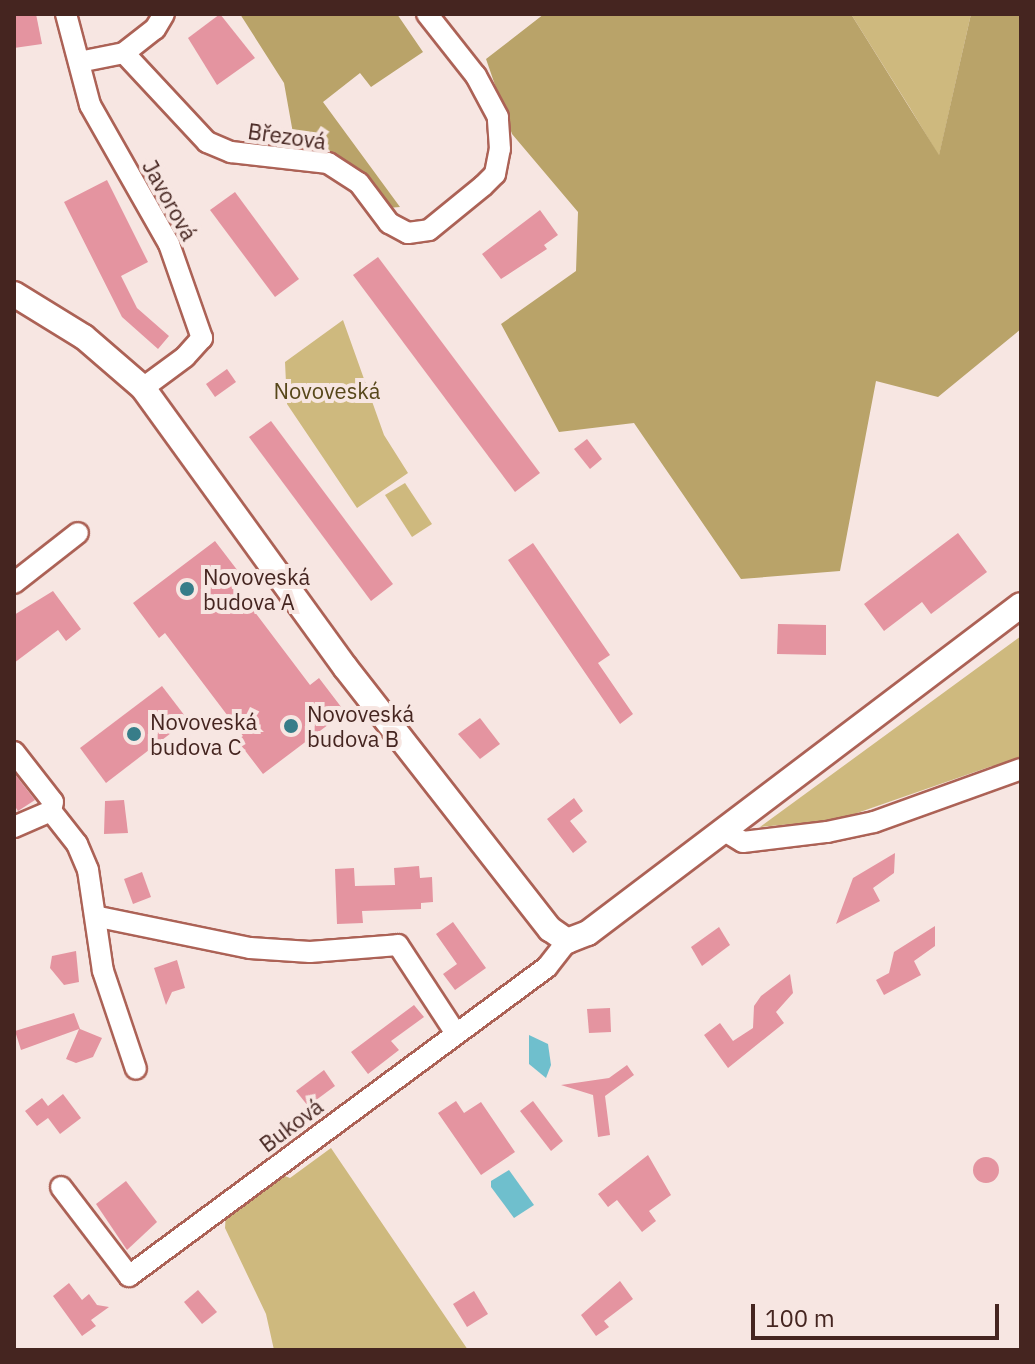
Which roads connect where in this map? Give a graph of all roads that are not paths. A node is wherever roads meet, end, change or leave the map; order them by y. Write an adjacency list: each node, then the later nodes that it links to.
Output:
1 (66, 14): 5 (street, Javorová)
2 (164, 14): 4 (street)
3 (427, 14): 4 (street, Březová)
4 (124, 53): 5 (street)
5 (79, 62): 7 (street, Javorová)
6 (14, 294): 7 (street)
7 (143, 388): 17 (street)
8 (78, 533): 9 (street)
9 (14, 583)
10 (1021, 605): 15 (street)
11 (14, 752): 13 (street)
12 (1021, 769): 15 (street)
13 (51, 811): 14 (street); 16 (street)
14 (14, 827)
15 (723, 830): 17 (street)
16 (99, 917): 18 (street); 19 (street)
17 (567, 941): 18 (street, Buková)
18 (455, 1032): 20 (street, Buková)
19 (136, 1069)
20 (61, 1187)

